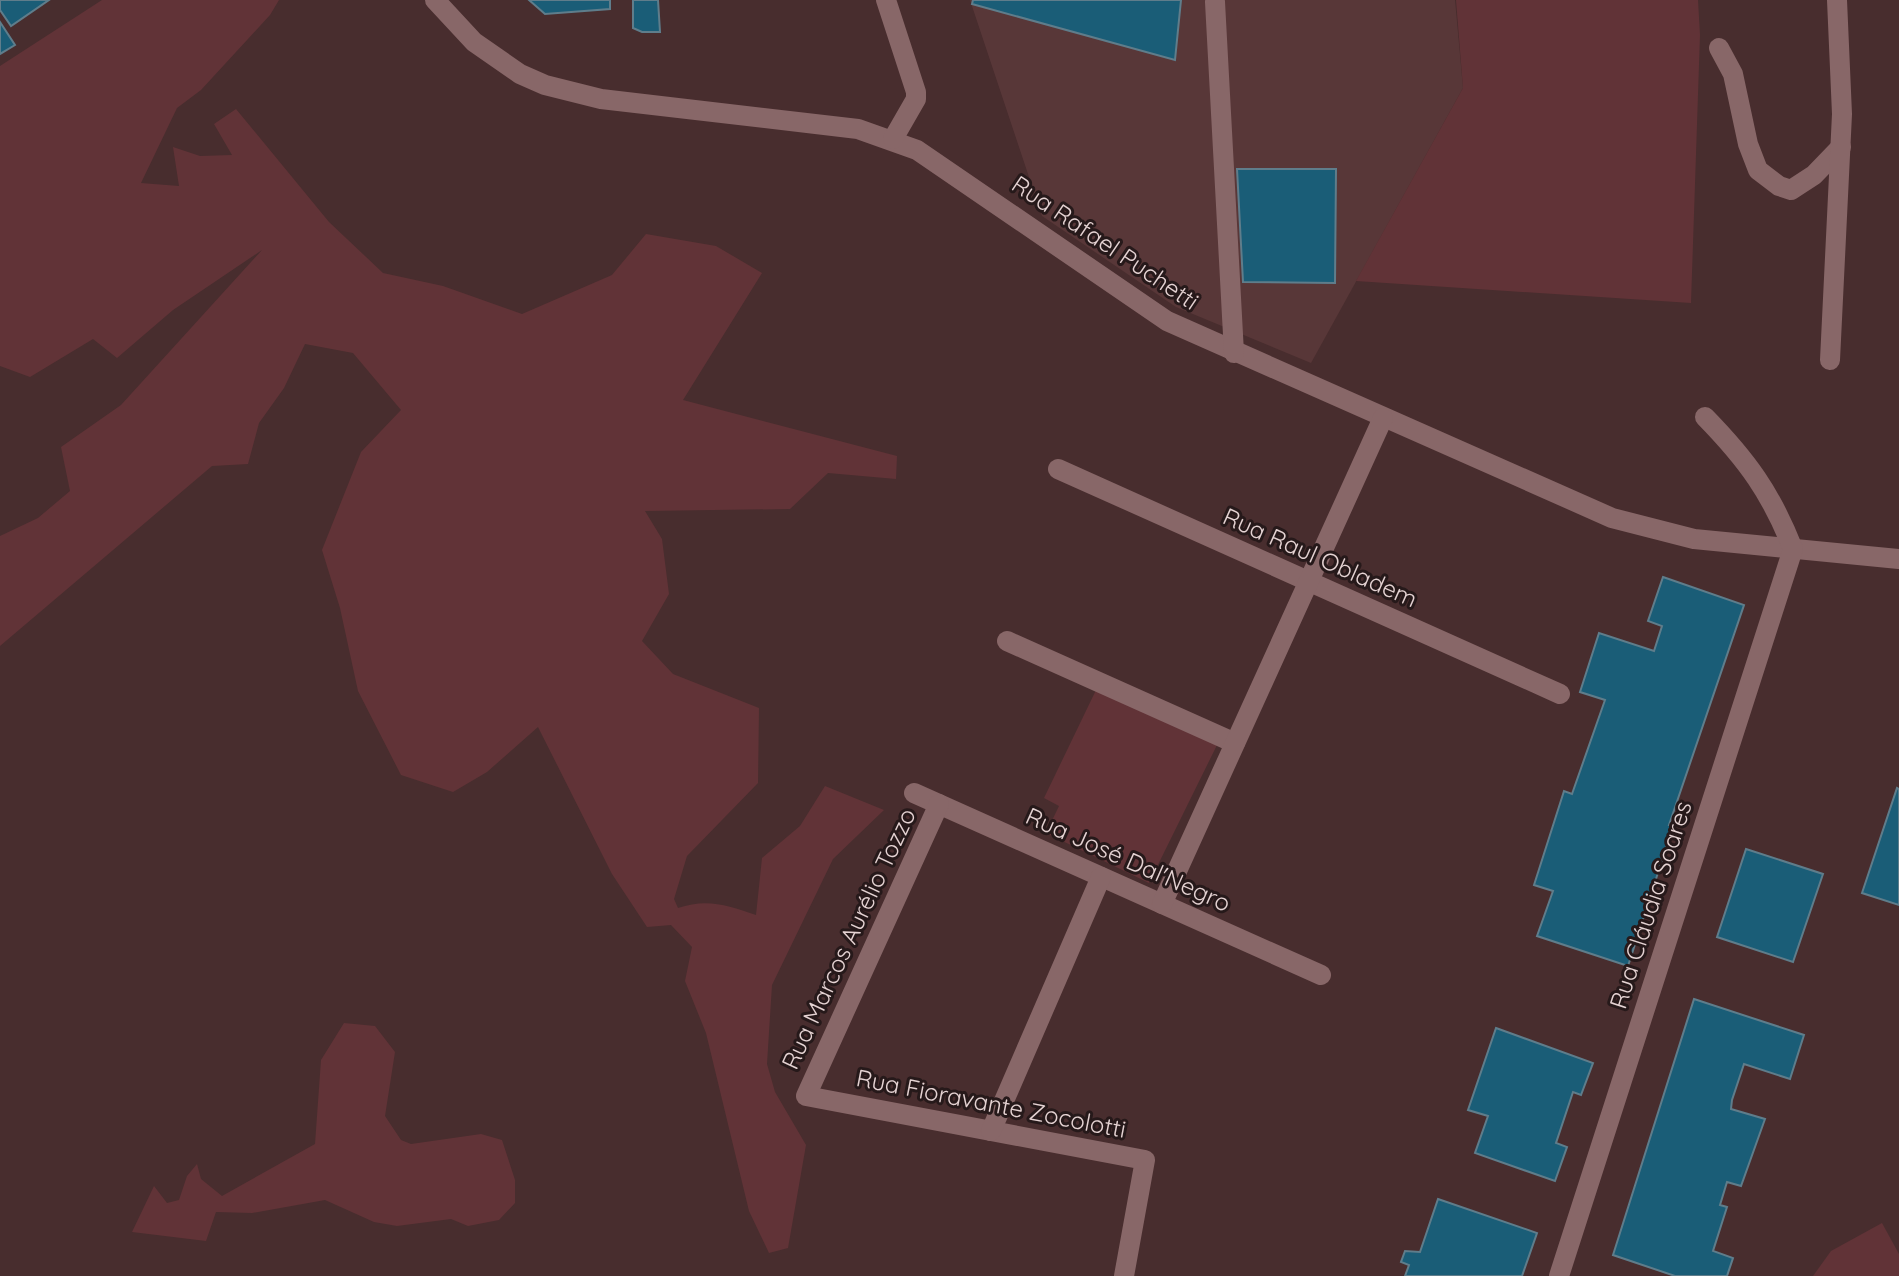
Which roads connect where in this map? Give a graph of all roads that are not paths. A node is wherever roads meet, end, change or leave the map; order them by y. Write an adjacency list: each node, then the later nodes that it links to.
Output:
1 (435, 0): 6 (street, Rua Rafael Puchetti)
2 (886, 0): 6 (street)
3 (1837, 0): 7 (street)
4 (1215, 2): 8 (street)
5 (1719, 48): 7 (street)
6 (893, 139): 8 (street, Rua Rafael Puchetti)
7 (1841, 147): 9 (street)
8 (1234, 353): 11 (street, Rua Rafael Puchetti)
9 (1830, 360)
10 (1705, 417): 13 (street)
11 (1383, 418): 13 (street, Rua Rafael Puchetti); 15 (street)
12 (1058, 469): 15 (street, Rua Raul Obladem)
13 (1793, 549): 14 (street, Rua Rafael Puchetti); 27 (street, Rua Cláudia Soares)
14 (1899, 559)
15 (1309, 581): 17 (street, Rua Raul Obladem); 18 (street)
16 (1007, 641): 18 (street)
17 (1560, 694)
18 (1235, 743): 22 (street)
19 (914, 793): 20 (street, Rua José Dal'Negro)
20 (939, 804): 21 (street, Rua José Dal'Negro); 24 (street, Rua Marcos Aurélio Tozzo)
21 (1101, 877): 22 (street, Rua José Dal'Negro); 25 (street)
22 (1162, 904): 23 (street, Rua José Dal'Negro)
23 (1321, 975)
24 (806, 1096): 25 (street, Rua Fioravante Zocolotti)
25 (991, 1131): 26 (street, Rua Fioravante Zocolotti)
26 (1124, 1276)
27 (1559, 1276)

